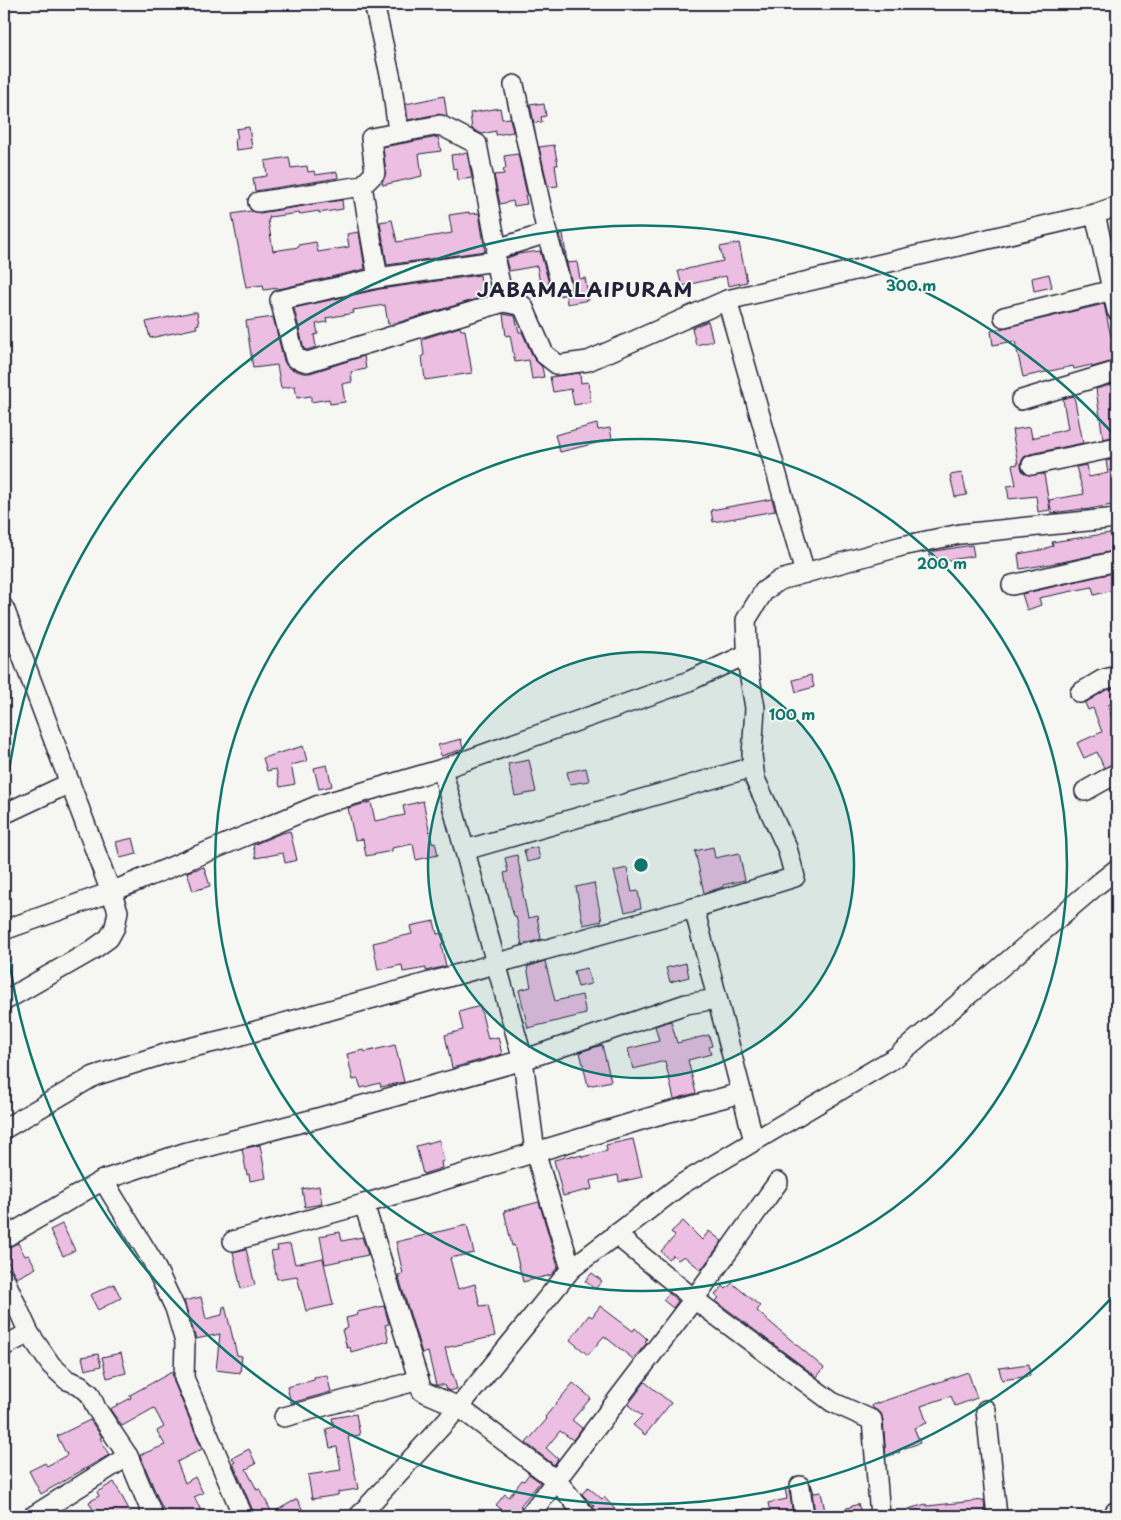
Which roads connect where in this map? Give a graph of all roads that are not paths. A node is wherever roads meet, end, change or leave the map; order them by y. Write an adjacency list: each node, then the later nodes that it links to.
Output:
1 (374, 4): 3 (street)
2 (514, 85): 8 (street)
3 (398, 131): 4 (street); 9 (street)
4 (362, 186): 5 (street); 10 (street)
5 (258, 202)
6 (1117, 206): 7 (street)
7 (1095, 214): 12 (street); 13 (street)
8 (547, 233): 9 (street); 11 (street)
9 (496, 255): 10 (street); 14 (street)
10 (378, 278): 14 (street)
11 (561, 285)
12 (1114, 289): 15 (street); 16 (street)
13 (727, 300): 14 (street); 23 (street)
14 (504, 302)
15 (1117, 311)
16 (1004, 317)
17 (1117, 371): 18 (street)
18 (1021, 400)
19 (1117, 447): 20 (street)
20 (1032, 465)
21 (1117, 518): 23 (street)
22 (1117, 562): 24 (street)
23 (806, 573): 26 (street)
24 (1012, 585)
25 (4, 608): 32 (street)
26 (747, 654): 29 (street); 30 (street)
27 (1117, 676): 28 (street)
28 (1080, 693)
29 (754, 767): 35 (street); 38 (street)
30 (442, 768): 35 (street); 37 (street)
31 (1117, 773): 33 (street)
32 (70, 783): 34 (street); 37 (street)
33 (1085, 791)
34 (4, 814)
35 (465, 850): 40 (street)
36 (1117, 869): 46 (street)
37 (111, 892): 39 (street); 42 (street)
38 (694, 908): 40 (street); 41 (street)
39 (4, 930)
40 (497, 964): 43 (street); 45 (street)
41 (717, 999): 43 (street); 44 (street)
42 (4, 1001)
43 (523, 1060): 47 (street); 48 (street)
44 (741, 1092): 46 (street); 47 (street)
45 (4, 1129)
46 (754, 1141): 51 (street)
47 (535, 1152): 50 (street); 54 (street)
48 (103, 1180): 52 (street); 68 (street)
49 (778, 1182): 56 (street)
50 (364, 1204): 53 (street); 59 (street)
51 (614, 1234): 54 (street); 56 (street)
52 (4, 1238)
53 (233, 1240)
54 (571, 1269): 60 (street)
55 (4, 1278): 57 (street)
56 (694, 1298): 64 (street); 73 (street)
57 (29, 1333): 58 (street); 63 (street)
58 (4, 1346)
59 (419, 1380): 60 (street); 62 (street)
60 (459, 1407): 64 (street); 69 (street)
61 (986, 1410): 74 (street)
62 (284, 1417)
63 (128, 1456): 66 (street); 67 (street)
64 (557, 1481): 70 (street); 71 (street)
65 (800, 1486): 72 (street)
66 (33, 1516)
67 (153, 1516)
68 (242, 1516)
69 (359, 1516)
70 (529, 1516)
71 (586, 1516)
72 (804, 1516)
73 (880, 1516)
74 (998, 1516)

